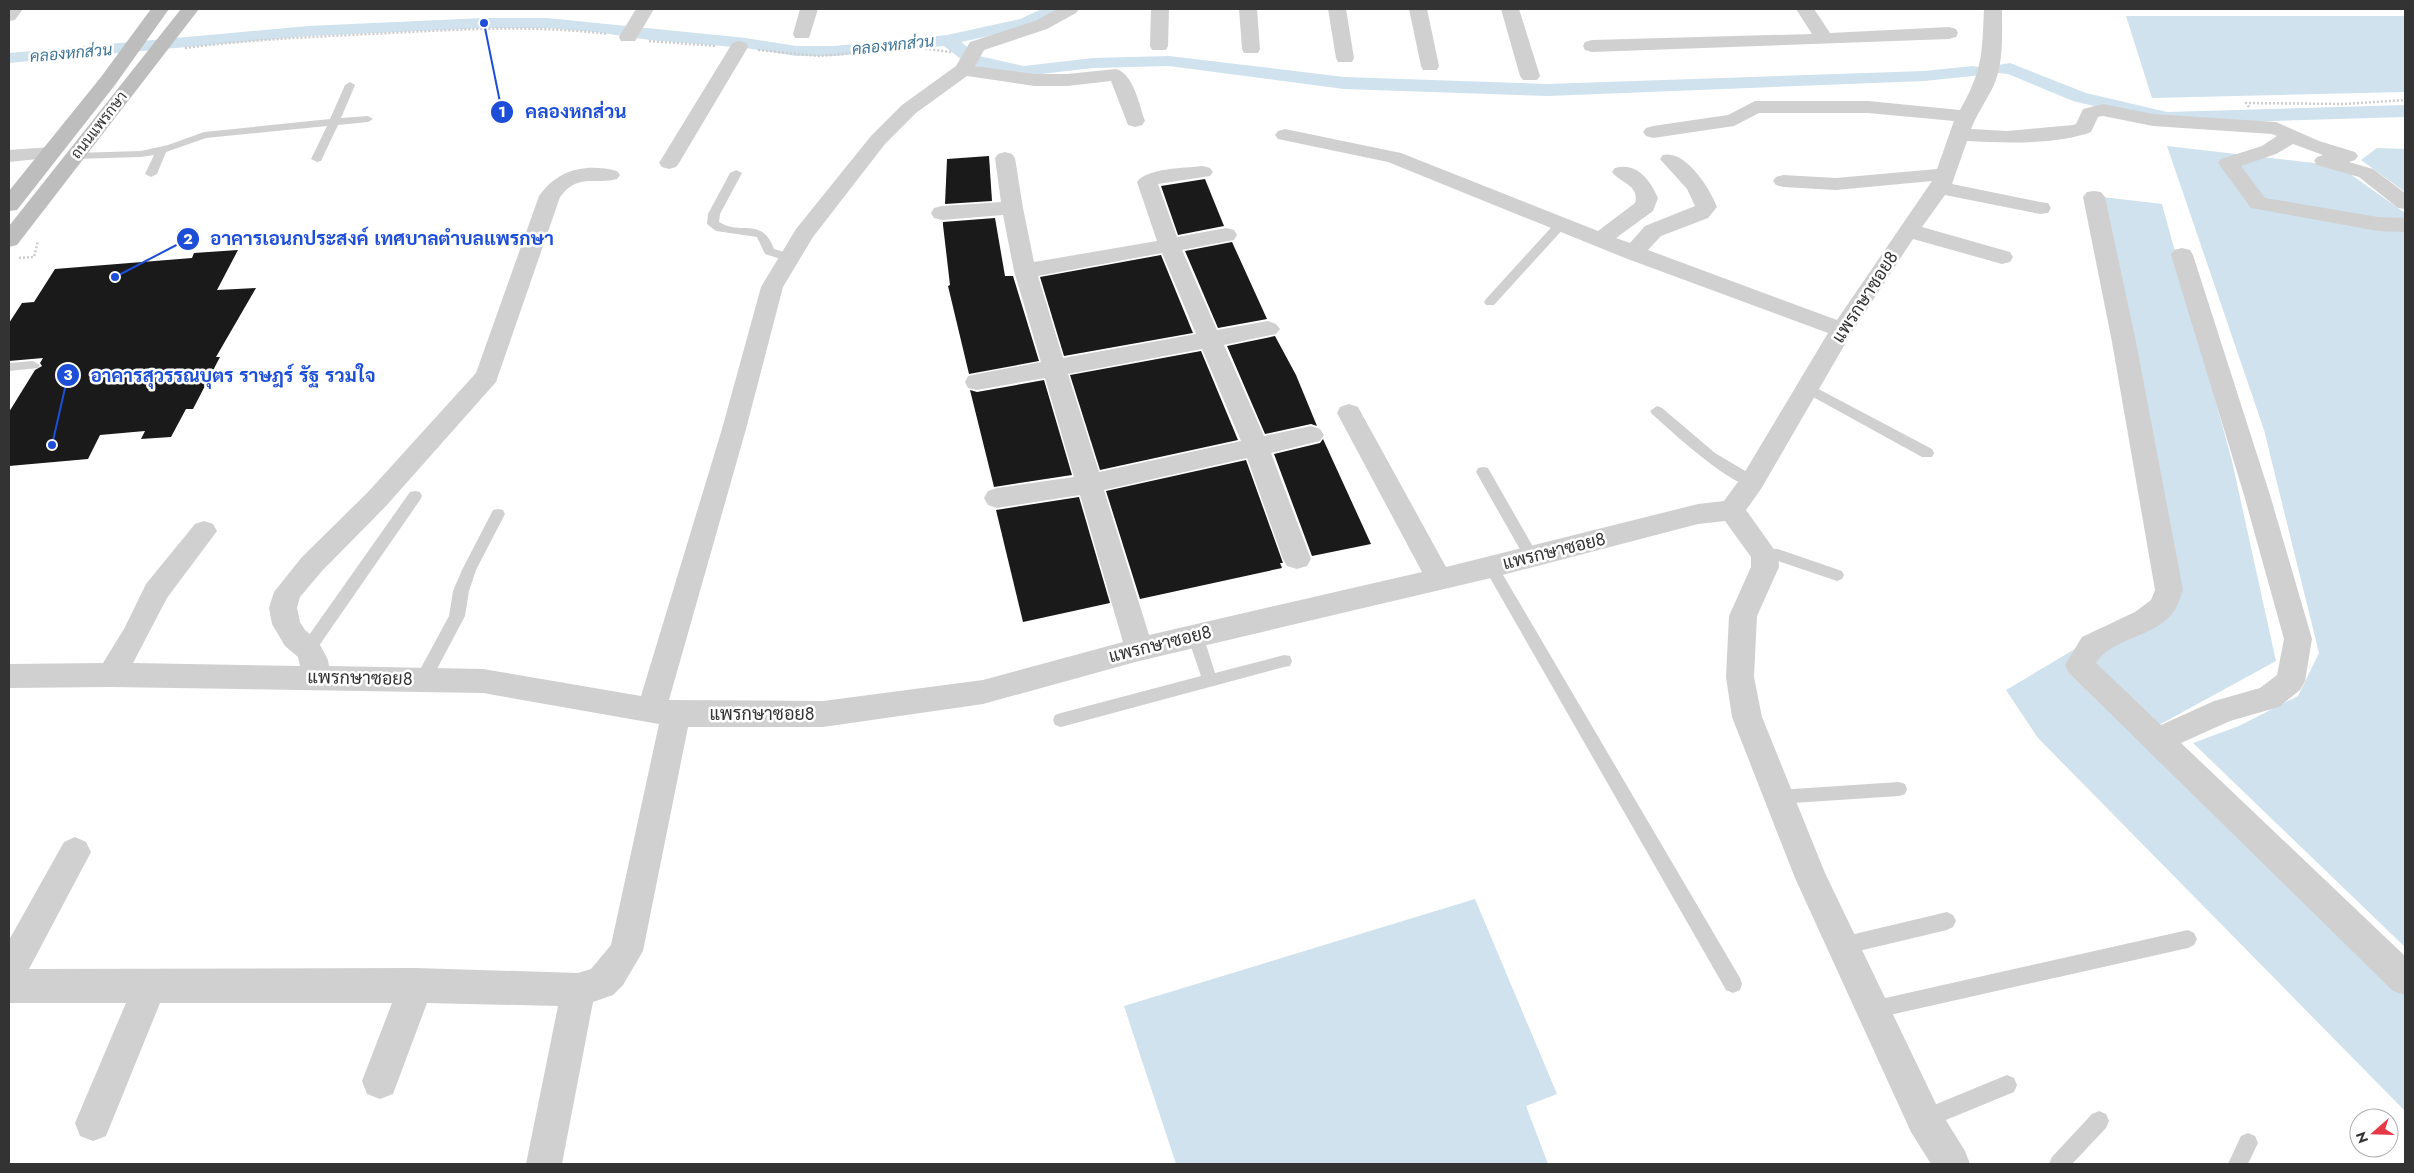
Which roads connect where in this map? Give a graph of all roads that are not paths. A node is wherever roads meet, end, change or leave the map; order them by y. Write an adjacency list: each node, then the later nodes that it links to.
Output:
1 (14, 9): 14 (street)
2 (160, 9): 37 (main road, ถนนแพรกษา)
3 (190, 9): 39 (main road, ถนนแพรกษา)
4 (645, 9): 17 (street)
5 (809, 9): 16 (street)
6 (1070, 9): 24 (street)
7 (1160, 9): 19 (street)
8 (1248, 9): 22 (street)
9 (1337, 9): 23 (street)
10 (1418, 9): 25 (street)
11 (1510, 9): 26 (street)
12 (1805, 9): 18 (street)
13 (1993, 9): 31 (street, แพรกษาซอย8)
14 (9, 16)
15 (1949, 33): 18 (street)
16 (802, 34)
17 (628, 37)
18 (1825, 39): 20 (street)
19 (1159, 46)
20 (1592, 46)
21 (739, 47): 44 (street)
22 (1251, 49)
23 (1345, 58)
24 (965, 60): 29 (street); 66 (street)
25 (1430, 66)
26 (1530, 76)
27 (350, 85): 30 (lane)
28 (368, 119): 30 (lane)
29 (1135, 121)
30 (334, 122): 36 (lane); 42 (lane)
31 (1962, 125): 32 (street); 34 (street); 51 (street, แพรกษาซอย8)
32 (1653, 132)
33 (1285, 135): 58 (street)
34 (2292, 135): 35 (street); 40 (street)
35 (2269, 150): 53 (street); 59 (street)
36 (161, 151): 39 (lane); 48 (lane)
37 (51, 153): 38 (street); 54 (main road, ถนนแพรกษา)
38 (9, 156)
39 (75, 156): 62 (main road, ถนนแพรกษา)
40 (2348, 156)
41 (1005, 158): 55 (street)
42 (317, 159)
43 (1670, 159): 65 (street)
44 (669, 163)
45 (1203, 172): 64 (street)
46 (1622, 172): 63 (street)
47 (736, 173): 66 (lane)
48 (151, 174)
49 (610, 175): 99 (street)
50 (1782, 181): 51 (street)
51 (1942, 181): 56 (street); 60 (street, แพรกษาซอย8)
52 (2094, 197): 109 (street)
53 (2405, 203)
54 (9, 205)
55 (1012, 208): 57 (street); 69 (street)
56 (2040, 208)
57 (942, 213)
58 (1560, 224): 63 (street); 70 (lane)
59 (2405, 225)
60 (1908, 230): 68 (street); 72 (street, แพรกษาซอย8)
61 (1226, 235): 64 (street)
62 (9, 240)
63 (1600, 240): 65 (street)
64 (1169, 245): 69 (street); 73 (street)
65 (1634, 253): 72 (street)
66 (781, 255): 107 (street)
67 (2182, 255): 109 (street)
68 (2002, 257)
69 (1025, 271): 76 (street)
70 (1490, 302)
71 (1268, 329): 73 (street)
72 (1842, 330): 78 (street, แพรกษาซอย8)
73 (1209, 339): 76 (street); 82 (street)
74 (33, 365): 75 (lane)
75 (9, 367)
76 (1053, 367): 77 (street); 86 (street)
77 (977, 382)
78 (1809, 389): 83 (lane); 85 (street, แพรกษาซอย8)
79 (1658, 411): 85 (lane)
80 (1349, 413): 97 (street)
81 (1311, 435): 82 (street)
82 (1256, 448): 86 (street); 94 (street)
83 (1928, 453)
84 (1483, 472): 93 (lane)
85 (1752, 482): 89 (street, แพรกษาซอย8)
86 (1088, 484): 88 (street); 100 (street)
87 (415, 496): 99 (lane)
88 (997, 498)
89 (1732, 510): 92 (street); 93 (street, แพรกษาซอย8)
90 (498, 514): 105 (lane)
91 (204, 531): 102 (street)
92 (1764, 555): 96 (lane); 111 (street)
93 (1531, 556): 95 (street, แพรกษาซอย8)
94 (1296, 559)
95 (1491, 567): 97 (street, แพรกษาซอย8); 119 (lane)
96 (1837, 575)
97 (1439, 579): 98 (street, แพรกษาซอย8)
98 (1195, 635): 100 (street, แพรกษาซอย8); 106 (lane)
99 (308, 649): 104 (street)
100 (1139, 649): 107 (street, แพรกษาซอย8)
101 (1284, 661): 106 (lane)
102 (111, 675): 103 (street, แพรกษาซอย8); 104 (street, แพรกษาซอย8)
103 (9, 676)
104 (315, 677): 105 (street, แพรกษาซอย8)
105 (424, 679): 107 (street, แพรกษาซอย8)
106 (1210, 680): 108 (lane)
107 (664, 711): 122 (street)
108 (1061, 720)
109 (2158, 740): 117 (street)
110 (1899, 790): 111 (lane)
111 (1778, 797): 115 (street)
112 (75, 852): 116 (street)
113 (1947, 921): 115 (lane)
114 (2188, 939): 123 (lane)
115 (1842, 946): 123 (street)
116 (9, 974)
117 (2405, 979)
118 (151, 984): 120 (street); 121 (street); 128 (street)
119 (1733, 984)
120 (416, 985): 122 (street); 124 (street)
121 (9, 986)
122 (578, 990): 130 (street)
123 (1872, 1010): 126 (street)
124 (380, 1081)
125 (2007, 1085): 126 (lane)
126 (1924, 1119): 131 (street)
127 (2099, 1121): 132 (lane)
128 (93, 1123)
129 (2248, 1143): 133 (lane)
130 (544, 1164)
131 (1952, 1164)
132 (2059, 1164)
133 (2238, 1164)

